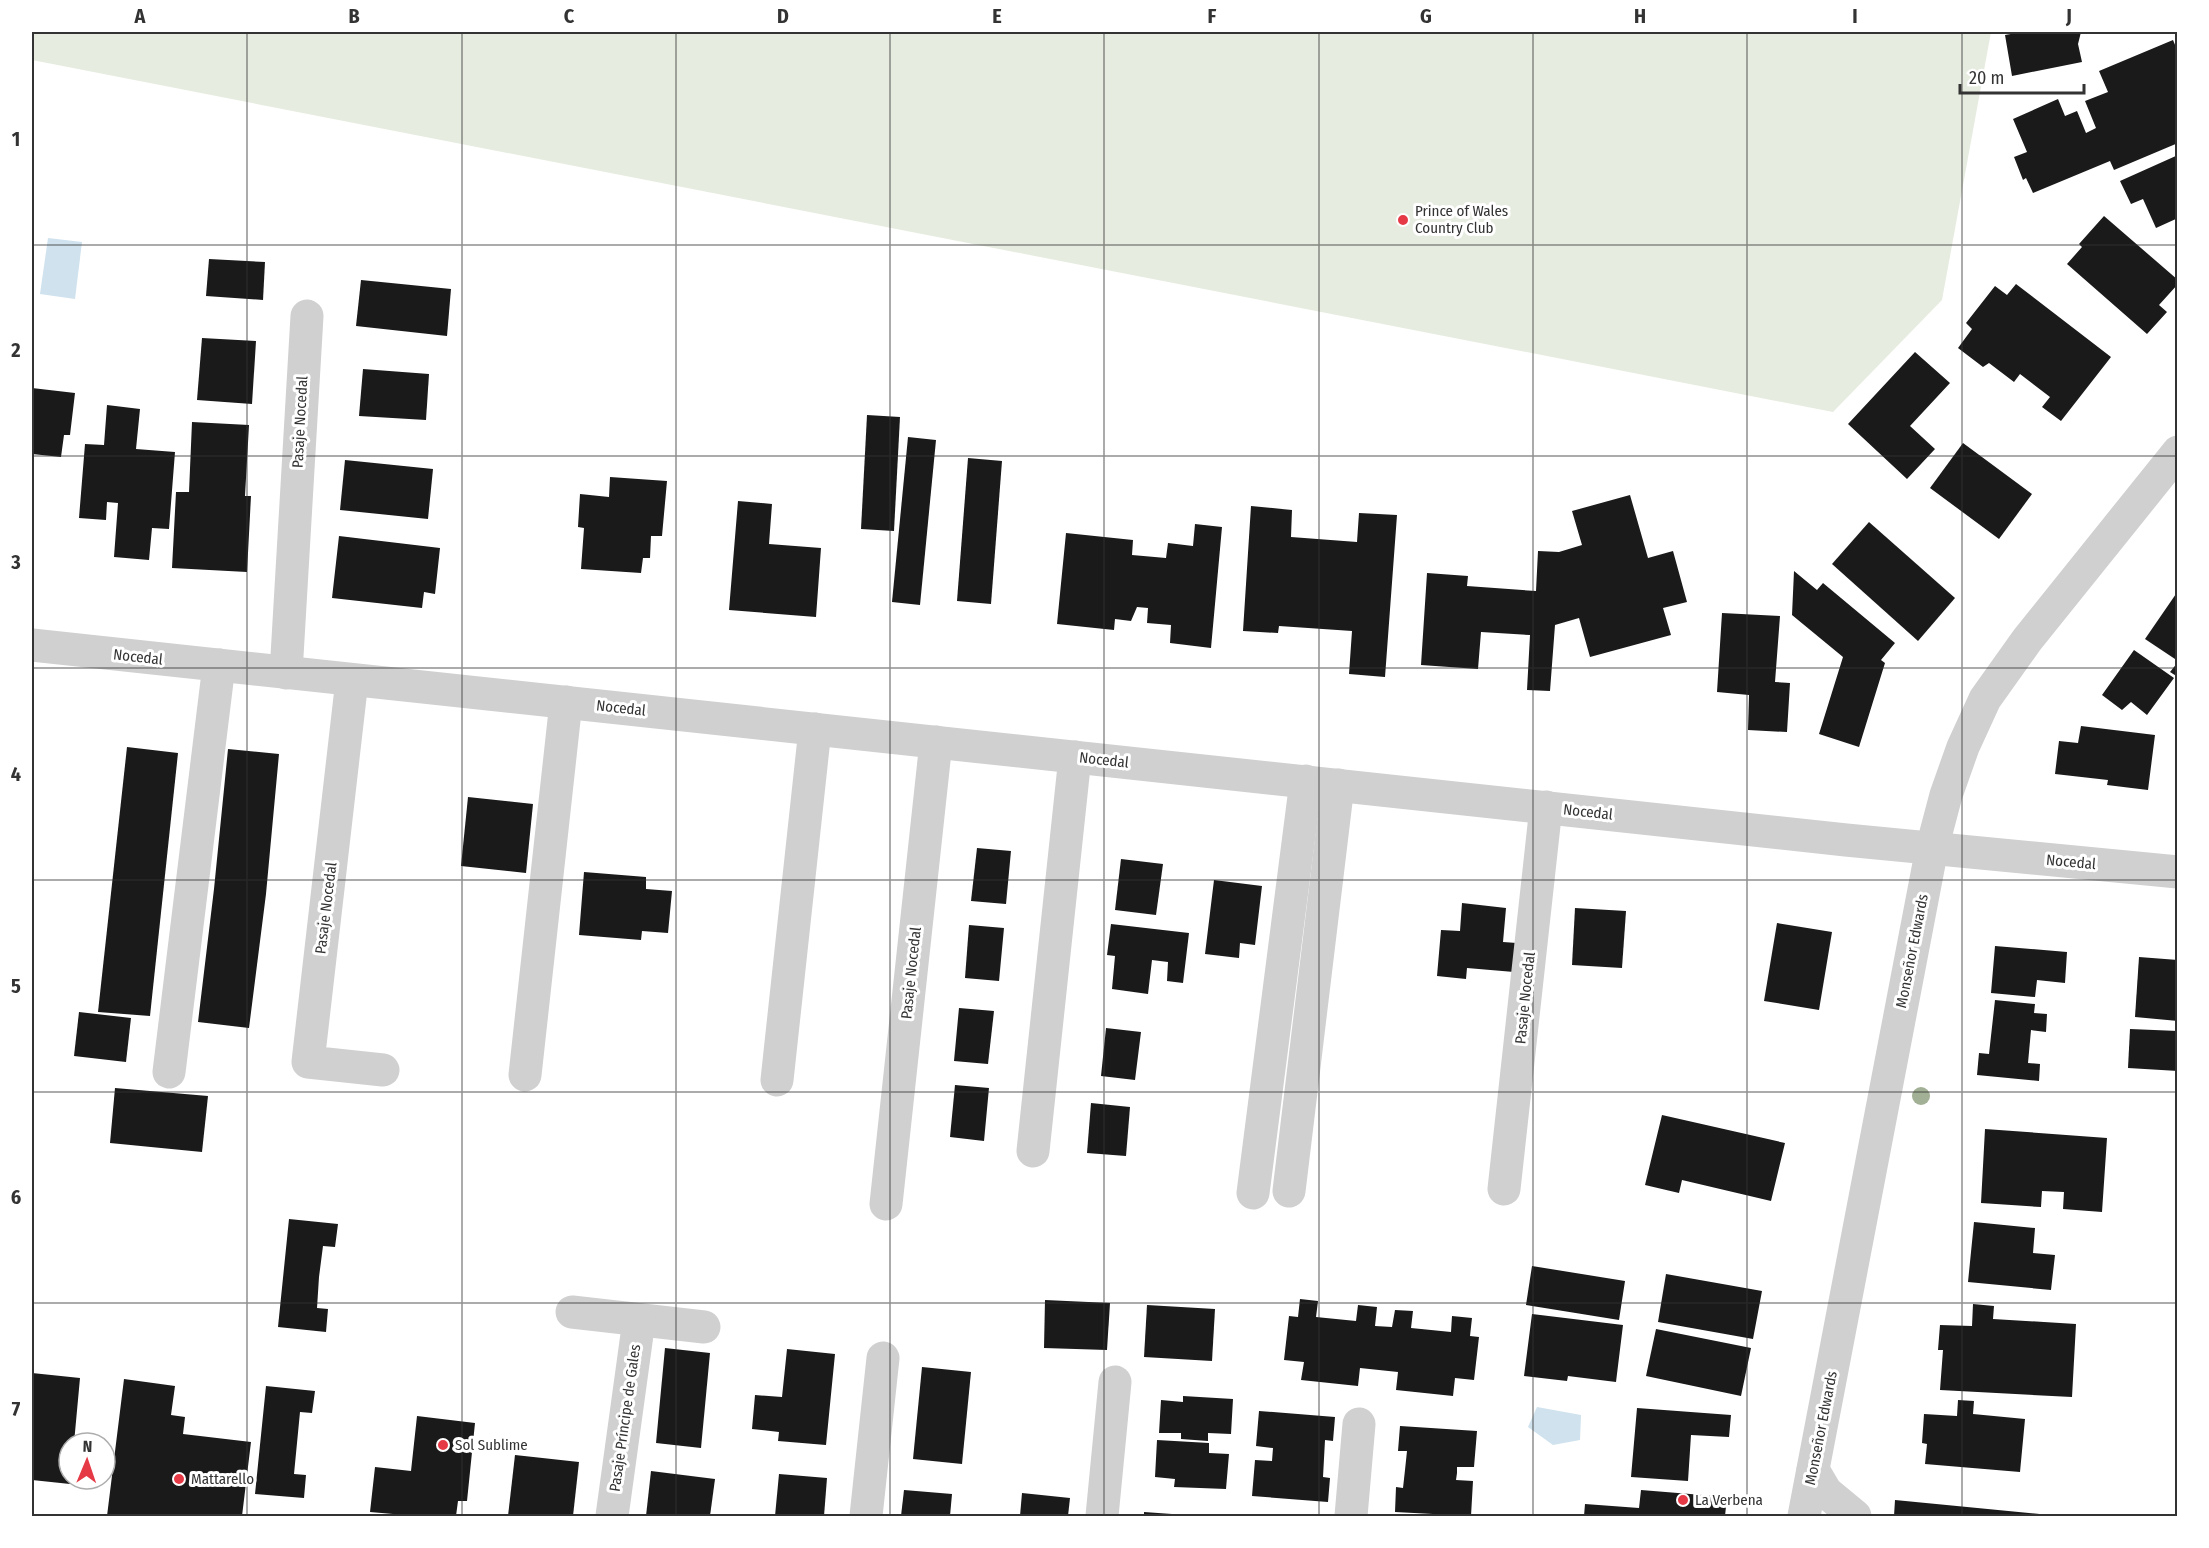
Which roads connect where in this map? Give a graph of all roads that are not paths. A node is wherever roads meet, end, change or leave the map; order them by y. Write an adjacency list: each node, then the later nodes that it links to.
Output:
1 (307, 316): 5 (street, Pasaje Nocedal)
2 (2178, 452): 14 (street, Monseñor Edwards)
3 (32, 645): 4 (street, Nocedal)
4 (219, 665): 5 (street, Nocedal); 17 (street)
5 (286, 673): 6 (street, Nocedal)
6 (352, 680): 7 (street, Nocedal); 16 (street, Pasaje Nocedal)
7 (566, 702): 8 (street, Nocedal); 18 (street)
8 (815, 729): 9 (street, Nocedal); 19 (street)
9 (936, 742): 10 (street, Nocedal); 24 (street, Pasaje Nocedal)
10 (1075, 757): 11 (street, Nocedal); 20 (street)
11 (1306, 781): 12 (street, Nocedal); 23 (street)
12 (1338, 785): 13 (street, Nocedal); 22 (street)
13 (1546, 807): 14 (street, Nocedal); 21 (street, Pasaje Nocedal)
14 (1932, 848): 15 (street, Nocedal); 31 (street, Monseñor Edwards)
15 (2178, 872)
16 (383, 1070)
17 (169, 1072)
18 (525, 1075)
19 (777, 1080)
20 (1033, 1151)
21 (1504, 1189)
22 (1289, 1191)
23 (1254, 1193)
24 (886, 1204)
25 (572, 1312): 26 (street)
26 (639, 1320): 27 (street); 32 (street, Pasaje Príncipe de Gales)
27 (704, 1327)
28 (883, 1358): 33 (street)
29 (1115, 1382): 34 (street)
30 (1359, 1424): 35 (street)
31 (1813, 1470): 36 (street, Monseñor Edwards); 37 (street)
32 (612, 1516)
33 (866, 1516)
34 (1101, 1516)
35 (1351, 1516)
36 (1804, 1516)
37 (1856, 1516)

